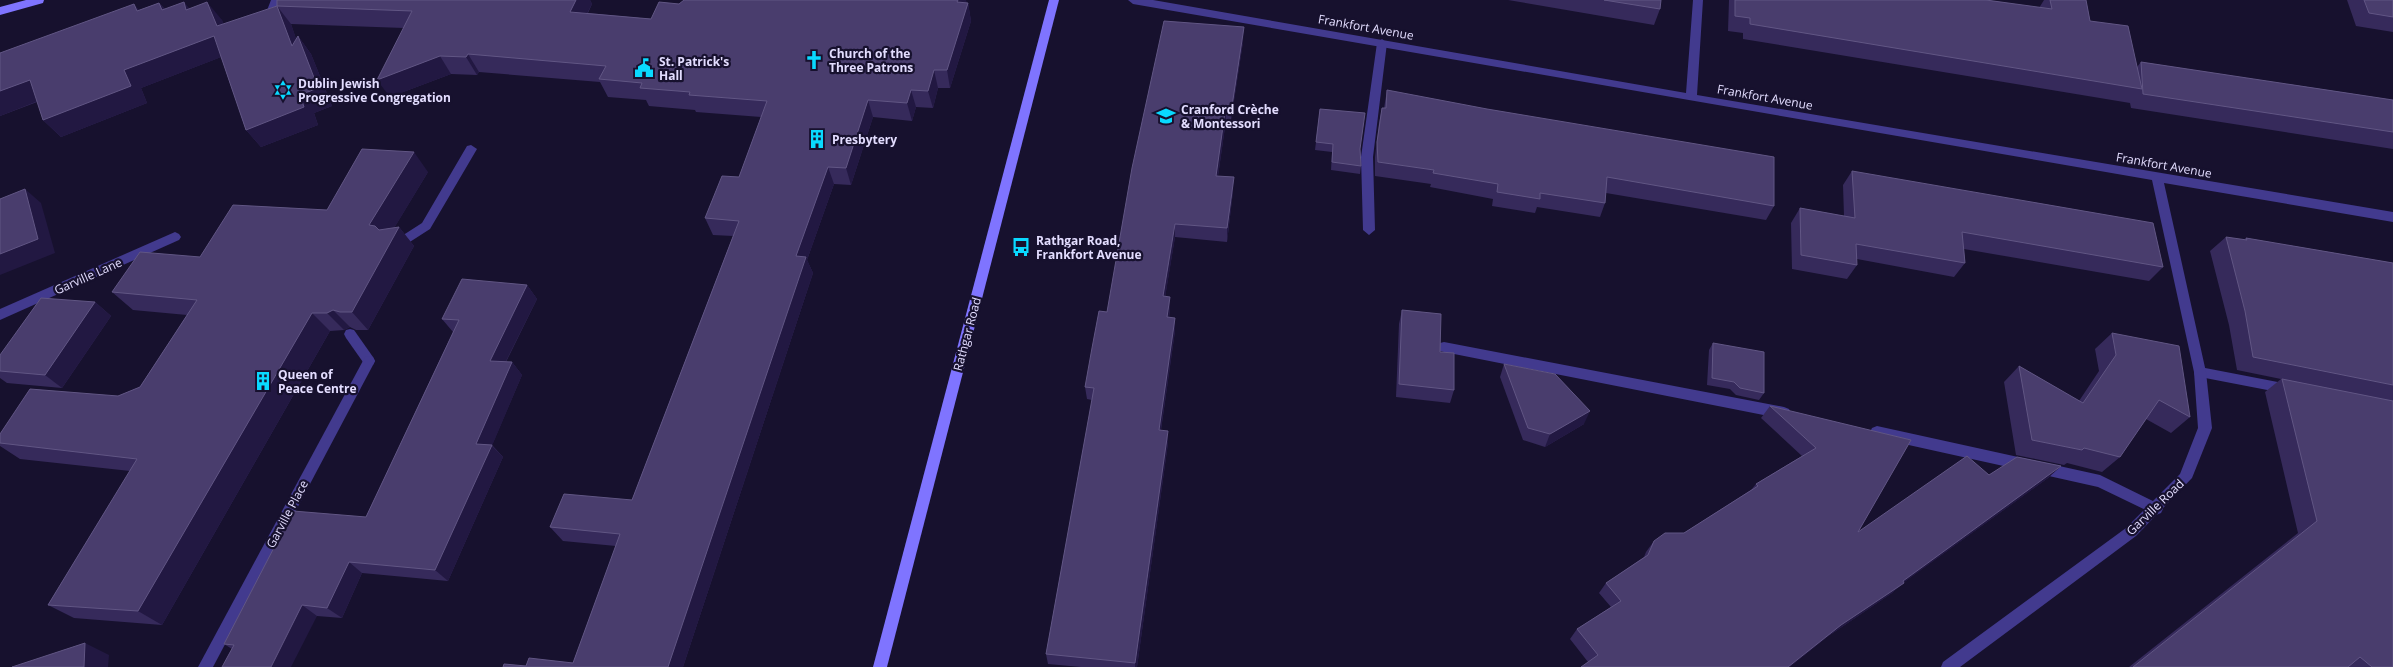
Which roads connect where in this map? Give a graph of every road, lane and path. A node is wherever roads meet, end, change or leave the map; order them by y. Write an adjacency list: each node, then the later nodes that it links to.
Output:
1 (38, 0): 6 (main road)
2 (276, 0): 7 (street)
3 (1054, 0): 25 (main road, Rathgar Road)
4 (1133, 0): 8 (street, Frankfort Avenue)
5 (1698, 0): 9 (street)
6 (0, 11)
7 (255, 22)
8 (1382, 43): 9 (street, Frankfort Avenue); 13 (street)
9 (1691, 98): 11 (street, Frankfort Avenue)
10 (471, 149): 15 (street)
11 (2157, 178): 12 (street, Frankfort Avenue); 19 (street, Garville Road)
12 (2393, 217)
13 (1369, 230)
14 (175, 237): 16 (street, Garville Lane)
15 (398, 244)
16 (0, 314)
17 (350, 334): 24 (street, Garville Place)
18 (1444, 347): 21 (street)
19 (2200, 372): 20 (street); 23 (street, Garville Road)
20 (2296, 391)
21 (1795, 415)
22 (1862, 429): 23 (street)
23 (2156, 509): 26 (street, Garville Road)
24 (205, 667)
25 (880, 667)
26 (1948, 667)

